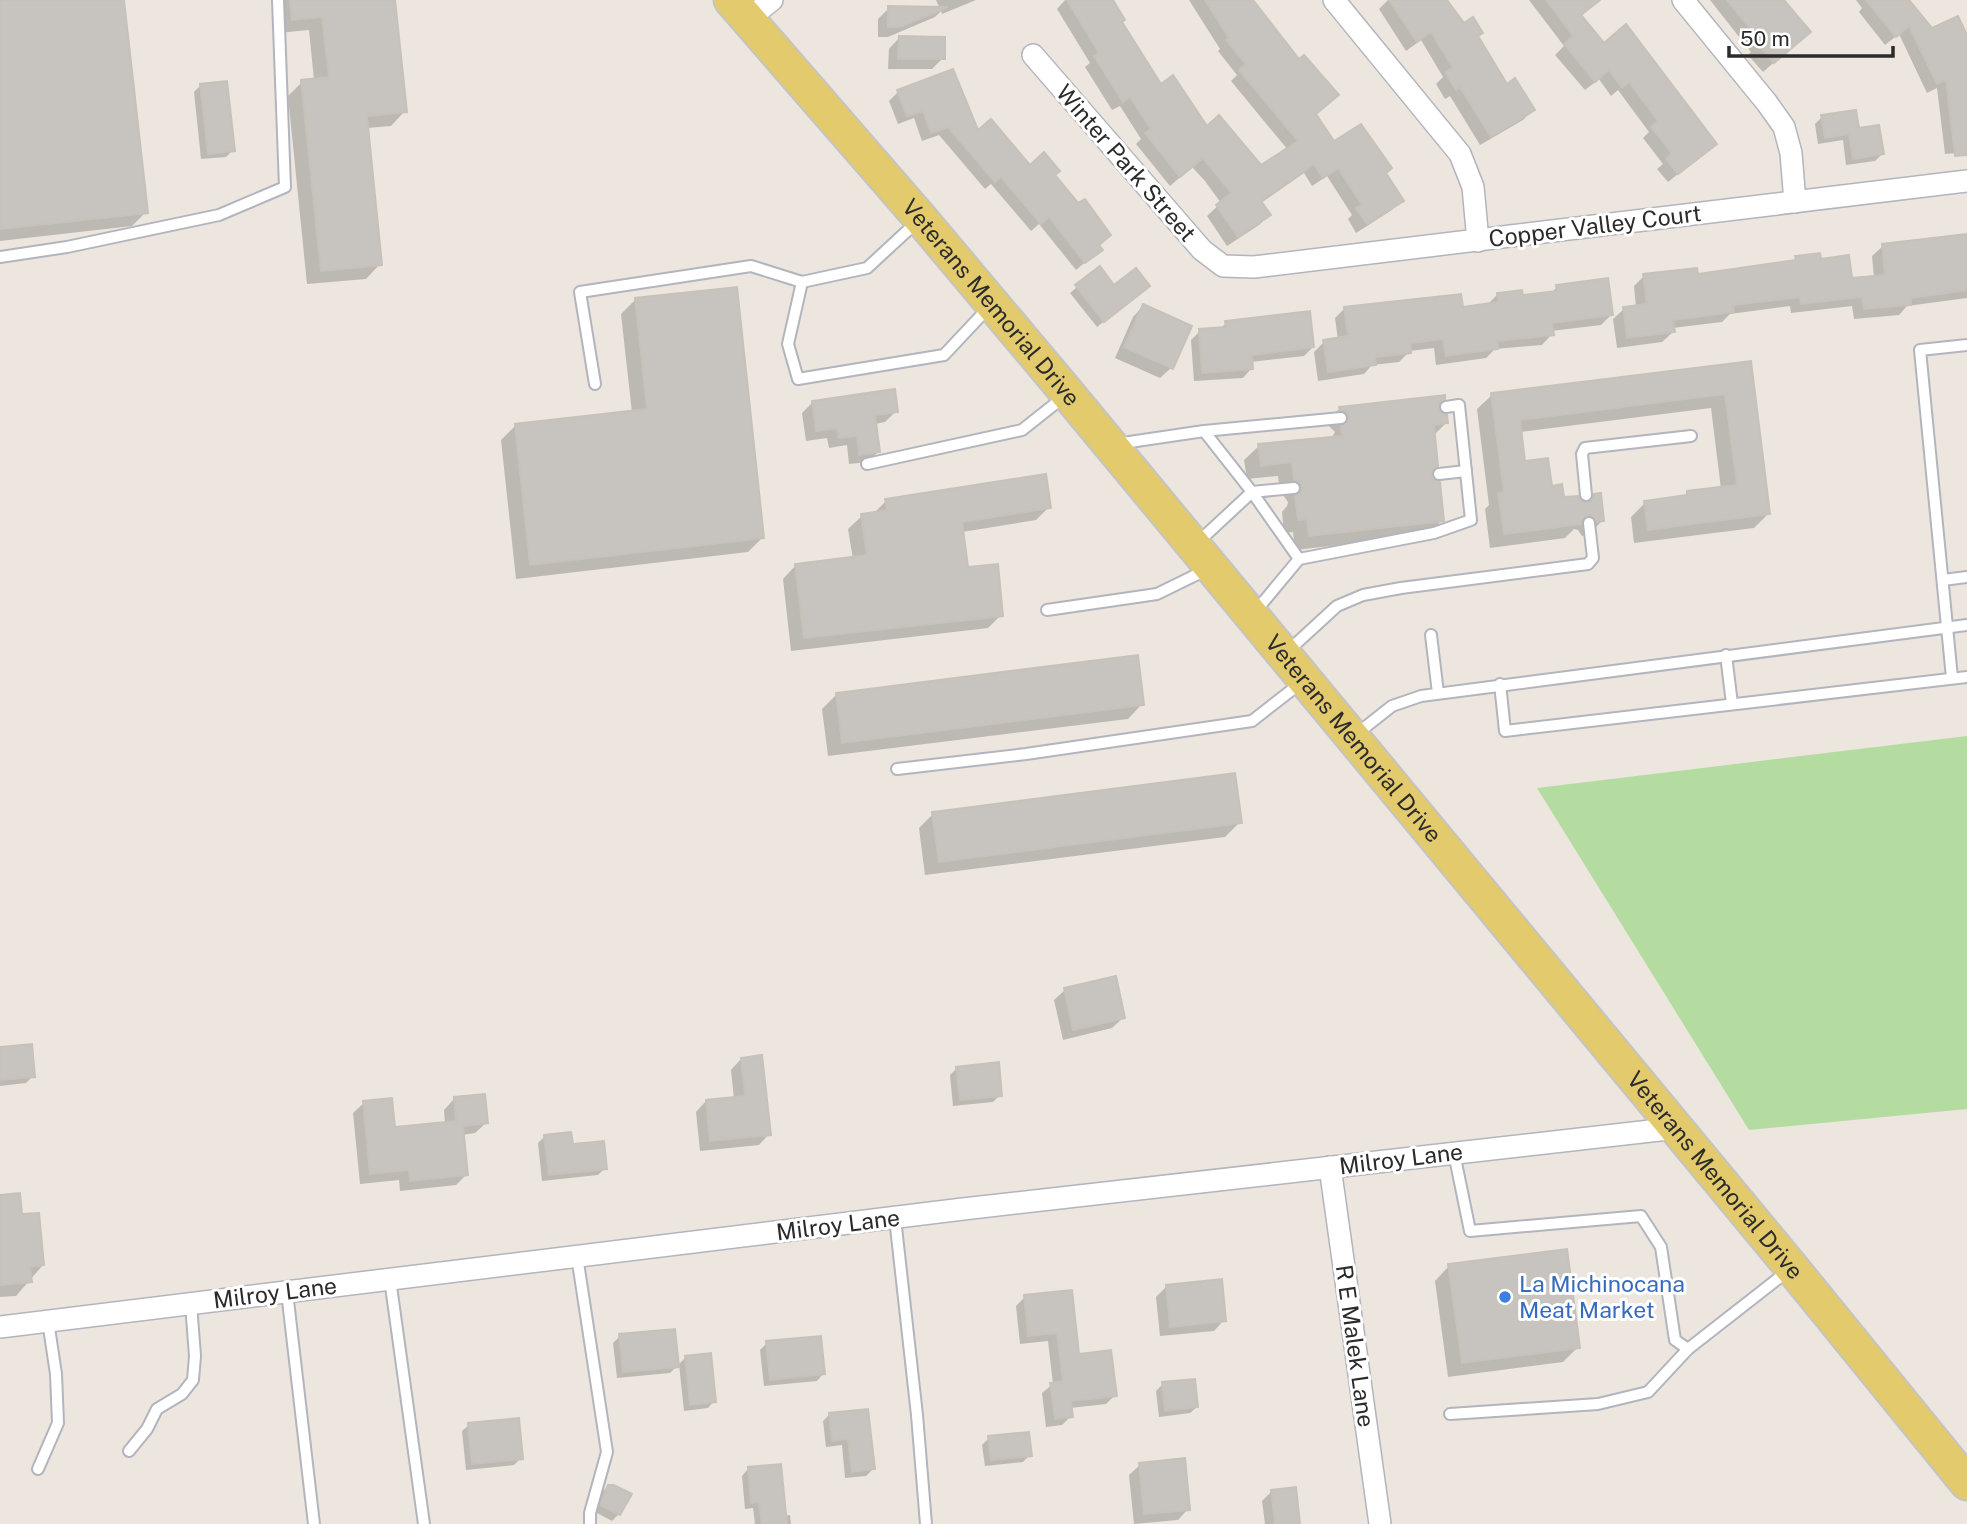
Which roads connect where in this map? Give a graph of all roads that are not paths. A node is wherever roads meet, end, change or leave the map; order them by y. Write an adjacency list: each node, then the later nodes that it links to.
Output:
1 (278, 0): 10 (lane)
2 (1334, 0): 9 (street)
3 (1683, 0): 7 (street)
4 (750, 7): 8 (main road, Veterans Memorial Drive)
5 (1033, 55): 11 (street, Winter Park Street)
6 (1967, 181): 7 (street, Copper Valley Court)
7 (1794, 202): 9 (street, Copper Valley Court)
8 (921, 219): 12 (lane); 13 (main road, Veterans Memorial Drive)
9 (1478, 241): 11 (street, Copper Valley Court)
10 (0, 257)
11 (1223, 266)
12 (802, 282): 13 (lane); 15 (lane)
13 (992, 304): 16 (main road, Veterans Memorial Drive)
14 (1967, 345): 32 (lane)
15 (594, 384)
16 (1068, 394): 21 (main road, Veterans Memorial Drive); 22 (lane)
17 (1446, 407): 23 (lane)
18 (1341, 418): 19 (lane)
19 (1204, 431): 21 (lane); 26 (lane)
20 (1691, 436): 27 (lane)
21 (1110, 445): 29 (main road, Veterans Memorial Drive)
22 (867, 464)
23 (1466, 471): 24 (lane); 30 (lane)
24 (1439, 474)
25 (1294, 488): 26 (lane)
26 (1252, 492): 29 (lane); 30 (lane)
27 (1586, 495)
28 (1589, 523): 39 (lane)
29 (1202, 557): 33 (lane); 34 (main road, Veterans Memorial Drive)
30 (1299, 559): 34 (lane)
31 (1967, 577): 32 (lane)
32 (1943, 580): 36 (lane)
33 (1047, 610)
34 (1251, 617): 39 (main road, Veterans Memorial Drive)
35 (1967, 625): 36 (lane)
36 (1948, 627): 38 (lane); 41 (lane)
37 (1432, 635): 43 (lane)
38 (1726, 656): 42 (lane); 44 (lane)
39 (1293, 668): 45 (main road, Veterans Memorial Drive); 46 (lane)
40 (1967, 677): 41 (lane)
41 (1952, 678): 44 (lane)
42 (1500, 684): 43 (lane); 44 (lane)
43 (1438, 693): 45 (lane)
44 (1732, 704)
45 (1352, 737): 47 (main road, Veterans Memorial Drive)
46 (897, 769)
47 (1676, 1128): 48 (street, Milroy Lane); 52 (main road, Veterans Memorial Drive)
48 (1454, 1153): 49 (street, Milroy Lane); 58 (lane)
49 (1331, 1167): 50 (street, Milroy Lane); 67 (street, R E Malek Lane)
50 (895, 1218): 51 (street, Milroy Lane); 66 (lane)
51 (577, 1256): 53 (street, Milroy Lane); 65 (lane)
52 (1792, 1268): 58 (lane); 62 (main road, Veterans Memorial Drive)
53 (390, 1279): 54 (street, Milroy Lane); 64 (lane)
54 (288, 1292): 55 (street, Milroy Lane); 63 (lane)
55 (191, 1304): 56 (street, Milroy Lane); 60 (lane)
56 (48, 1321): 57 (street, Milroy Lane); 61 (lane)
57 (0, 1327)
58 (1688, 1349): 59 (lane)
59 (1450, 1414)
60 (129, 1451)
61 (38, 1469)
62 (1960, 1470)
63 (314, 1524)
64 (424, 1524)
65 (590, 1524)
66 (926, 1524)
67 (1381, 1524)

